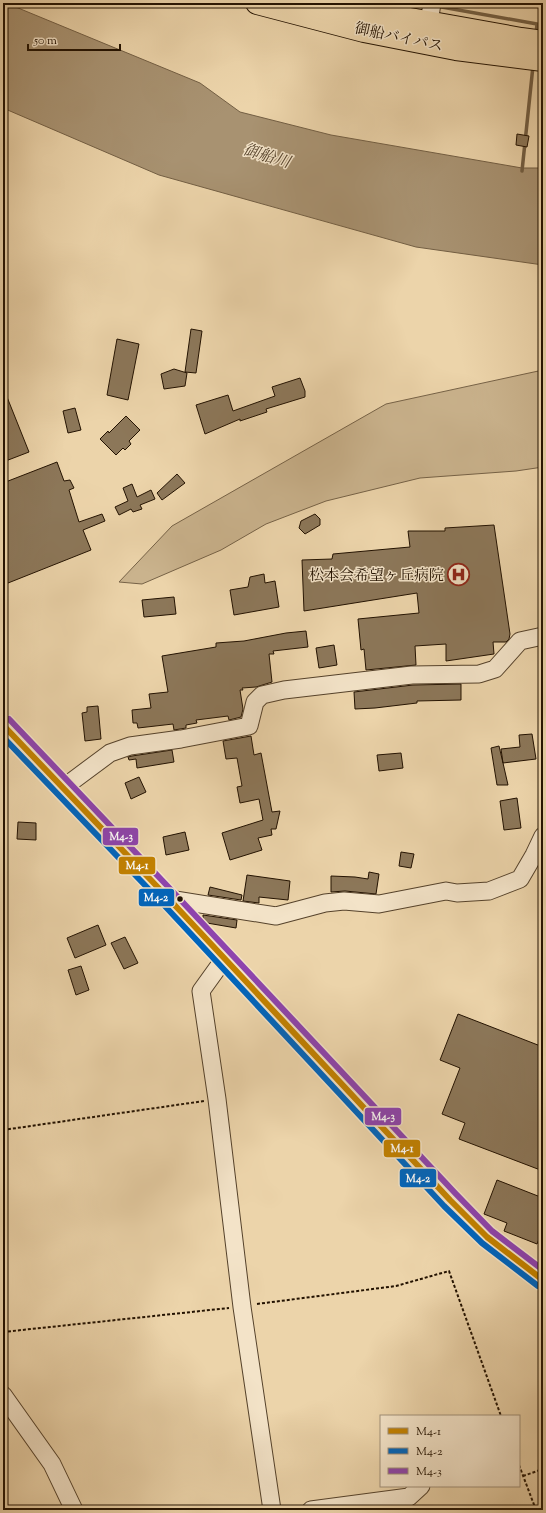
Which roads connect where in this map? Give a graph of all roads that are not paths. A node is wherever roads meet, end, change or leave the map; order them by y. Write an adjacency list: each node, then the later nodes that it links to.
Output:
1 (257, 3): 3 (highway, 御船バイパス)
2 (320, 3): 3 (highway, 御船バイパス)
3 (428, 23): 4 (highway, 御船バイパス); 5 (highway, 御船バイパス)
4 (543, 42)
5 (543, 60)
6 (543, 636): 8 (street)
7 (6, 734): 8 (main road)
8 (63, 788): 10 (main road)
9 (543, 836): 10 (street)
10 (169, 899): 11 (main road)
11 (224, 958): 12 (main road); 16 (street)
12 (543, 1280)
13 (3, 1395): 15 (street)
14 (420, 1487): 17 (street)
15 (74, 1510)
16 (272, 1510)
17 (311, 1510)

